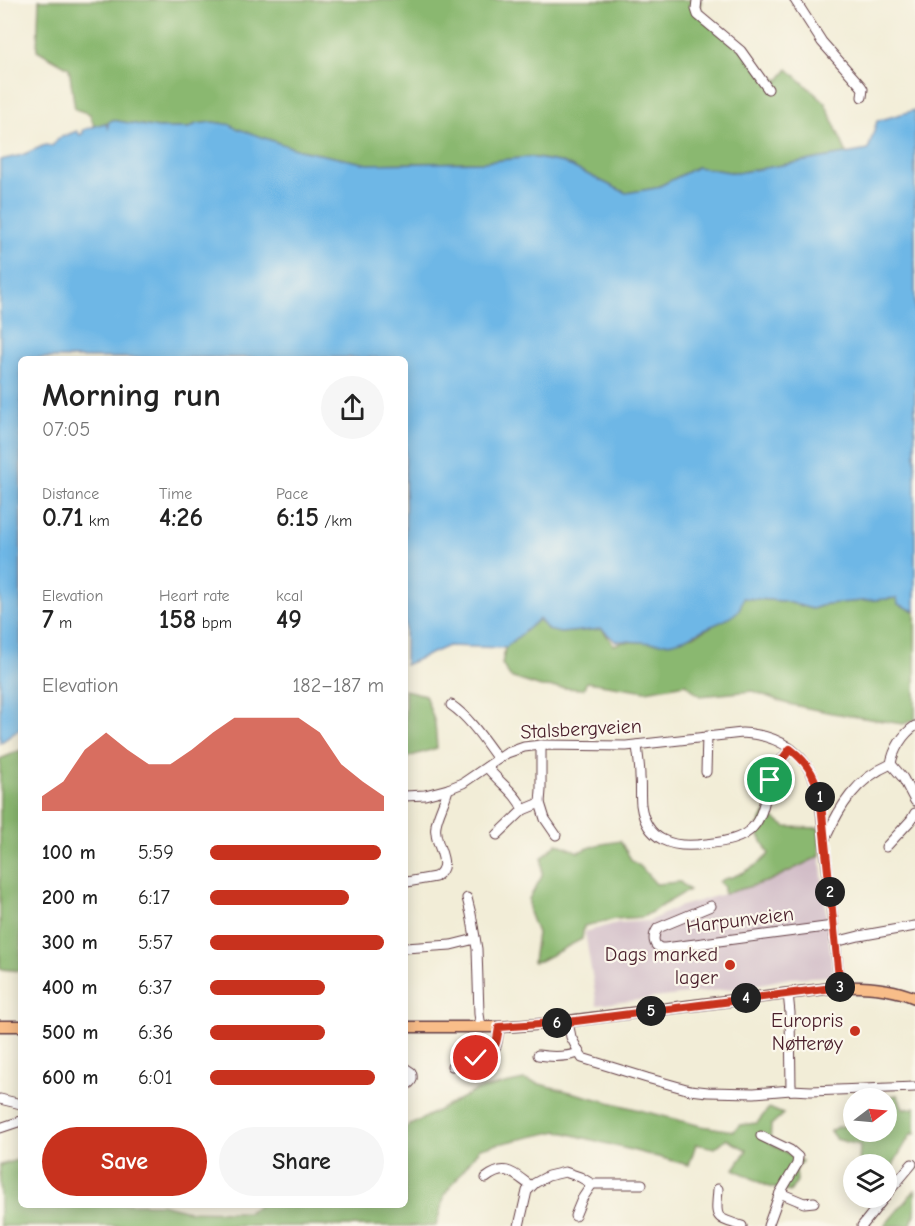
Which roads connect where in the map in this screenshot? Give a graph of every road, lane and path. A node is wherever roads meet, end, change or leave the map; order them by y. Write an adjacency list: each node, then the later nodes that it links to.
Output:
1 (697, 0): 3 (street)
2 (795, 0): 4 (street)
3 (768, 89)
4 (862, 97)
5 (451, 705): 11 (street)
6 (915, 726): 12 (street)
7 (707, 736): 9 (street, Stalsbergveien); 10 (street, Stalsbergveien); 14 (street)
8 (541, 745): 9 (street, Stalsbergveien); 11 (street, Stalsbergveien); 18 (street)
9 (637, 745): 10 (street)
10 (790, 749): 23 (street, Stalsbergveien)
11 (498, 759): 13 (street, Stalsbergveien)
12 (891, 764): 17 (street); 23 (street)
13 (487, 767): 15 (street, Stalsbergveien); 19 (street)
14 (706, 772)
15 (448, 789): 16 (street, Stalsbergveien); 25 (street)
16 (408, 796)
17 (915, 801)
18 (540, 803): 19 (street); 22 (street)
19 (523, 810): 21 (street)
20 (915, 813): 24 (street)
21 (497, 835)
22 (556, 836)
23 (825, 839): 28 (street, Stalsbergveien)
24 (886, 847)
25 (408, 882)
26 (467, 898): 30 (street)
27 (711, 906): 28 (street, Harpunveien)
28 (833, 926): 31 (street, Stalsbergveien)
29 (915, 927): 31 (street)
30 (475, 939): 32 (street); 40 (street)
31 (835, 942): 33 (street, Stalsbergveien)
32 (408, 948)
33 (840, 987): 34 (main road); 35 (main road)
34 (788, 993): 36 (main road); 48 (street)
35 (915, 998)
36 (568, 1022): 41 (main road); 42 (street)
37 (0, 1026): 38 (main road)
38 (18, 1026)
39 (408, 1027): 40 (main road)
40 (481, 1027): 41 (main road)
41 (499, 1027): 44 (street)
42 (579, 1053): 43 (street); 48 (street)
43 (538, 1055)
44 (453, 1066)
45 (408, 1070): 46 (street)
46 (408, 1084)
47 (915, 1087): 48 (street)
48 (791, 1090)
49 (0, 1099): 50 (street)
50 (18, 1103)
51 (18, 1122): 52 (street)
52 (0, 1128)
53 (761, 1136): 61 (street)
54 (912, 1164): 56 (street)
55 (486, 1178): 59 (street)
56 (897, 1182)
57 (592, 1184): 58 (street); 59 (street); 64 (street)
58 (642, 1184)
59 (531, 1186): 65 (street)
60 (718, 1189): 66 (street)
61 (780, 1193): 62 (street); 67 (street)
62 (814, 1202)
63 (876, 1208): 68 (street)
64 (575, 1216)
65 (519, 1226)
66 (742, 1226)
67 (768, 1226)
68 (862, 1226)

